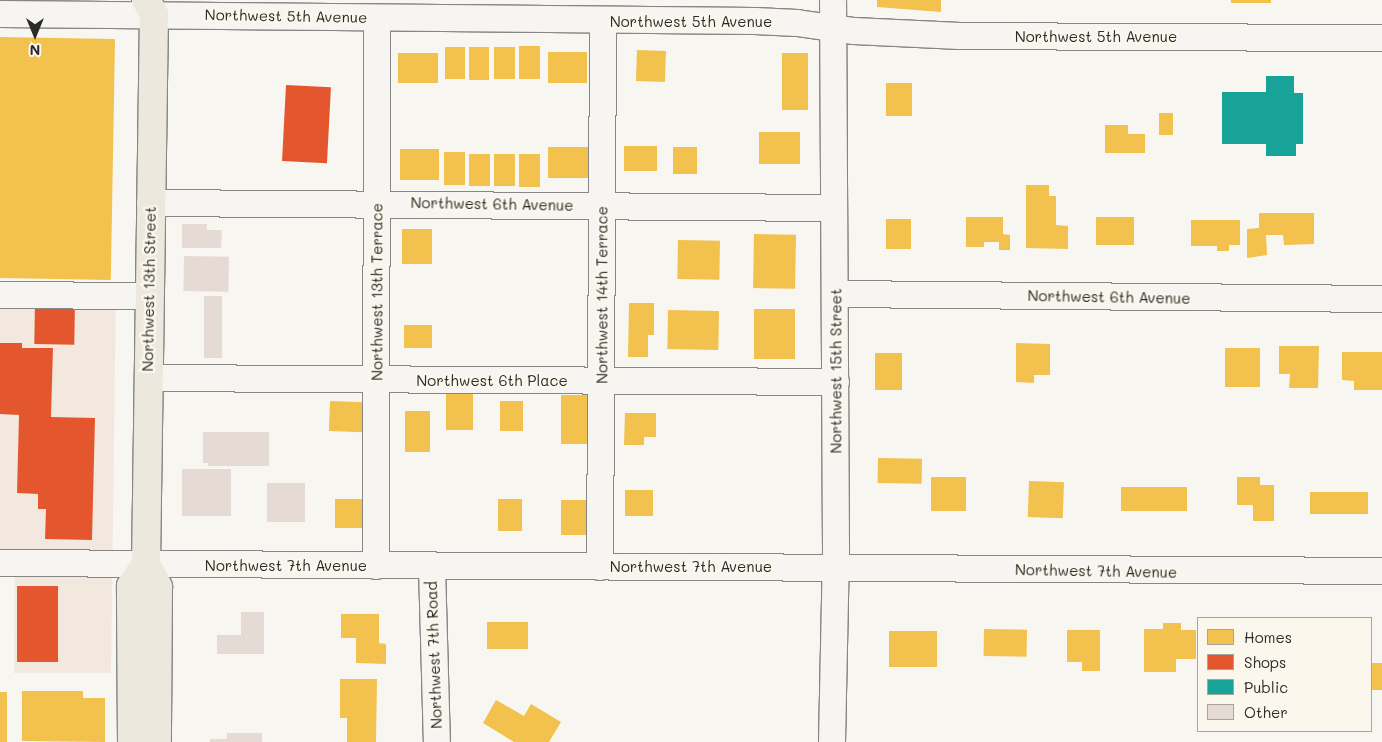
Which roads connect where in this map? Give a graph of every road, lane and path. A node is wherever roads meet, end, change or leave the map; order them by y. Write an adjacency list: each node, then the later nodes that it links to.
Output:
1 (833, 0): 7 (street, Northwest 15th Street)
2 (155, 5): 4 (street, Northwest 5th Avenue); 5 (street, Northwest 5th Avenue); 10 (main road, Northwest 13th Street)
3 (496, 9): 5 (street, Northwest 5th Avenue); 6 (street, Northwest 5th Avenue)
4 (0, 14)
5 (377, 18): 9 (street, Northwest 13th Terrace)
6 (603, 22): 7 (street, Northwest 5th Avenue); 11 (street, Northwest 14th Terrace)
7 (832, 28): 8 (street, Northwest 5th Avenue); 12 (street, Northwest 15th Street)
8 (1382, 38)
9 (377, 202): 10 (street, Northwest 6th Avenue); 11 (street, Northwest 6th Avenue); 18 (street, Northwest 13th Terrace)
10 (150, 203): 15 (main road, Northwest 13th Street)
11 (602, 206): 12 (street, Northwest 6th Avenue); 19 (street, Northwest 14th Terrace)
12 (834, 208): 13 (street, Northwest 15th Street)
13 (835, 294): 16 (street, Northwest 6th Avenue); 20 (street, Northwest 15th Street)
14 (0, 295): 15 (street)
15 (149, 296): 17 (main road, Northwest 13th Street)
16 (1382, 299)
17 (148, 378): 18 (street, Northwest 6th Place); 22 (main road, Northwest 13th Street)
18 (378, 381): 19 (street, Northwest 6th Place); 23 (street, Northwest 13th Terrace)
19 (602, 382): 20 (street, Northwest 6th Place); 26 (street, Northwest 14th Terrace)
20 (836, 382): 25 (street, Northwest 15th Street)
21 (0, 563): 22 (street, Northwest 7th Avenue)
22 (146, 564): 23 (street, Northwest 7th Avenue); 28 (main road); 29 (main road, Northwest 13th Street)
23 (376, 566): 24 (street, Northwest 7th Avenue)
24 (432, 567): 26 (street, Northwest 7th Avenue); 30 (street, Northwest 7th Road)
25 (836, 567): 26 (street, Northwest 7th Avenue); 27 (street, Northwest 7th Avenue); 31 (street, Northwest 15th Street)
26 (600, 568)
27 (1382, 571)
28 (132, 742)
29 (157, 742)
30 (437, 742)
31 (832, 742)

